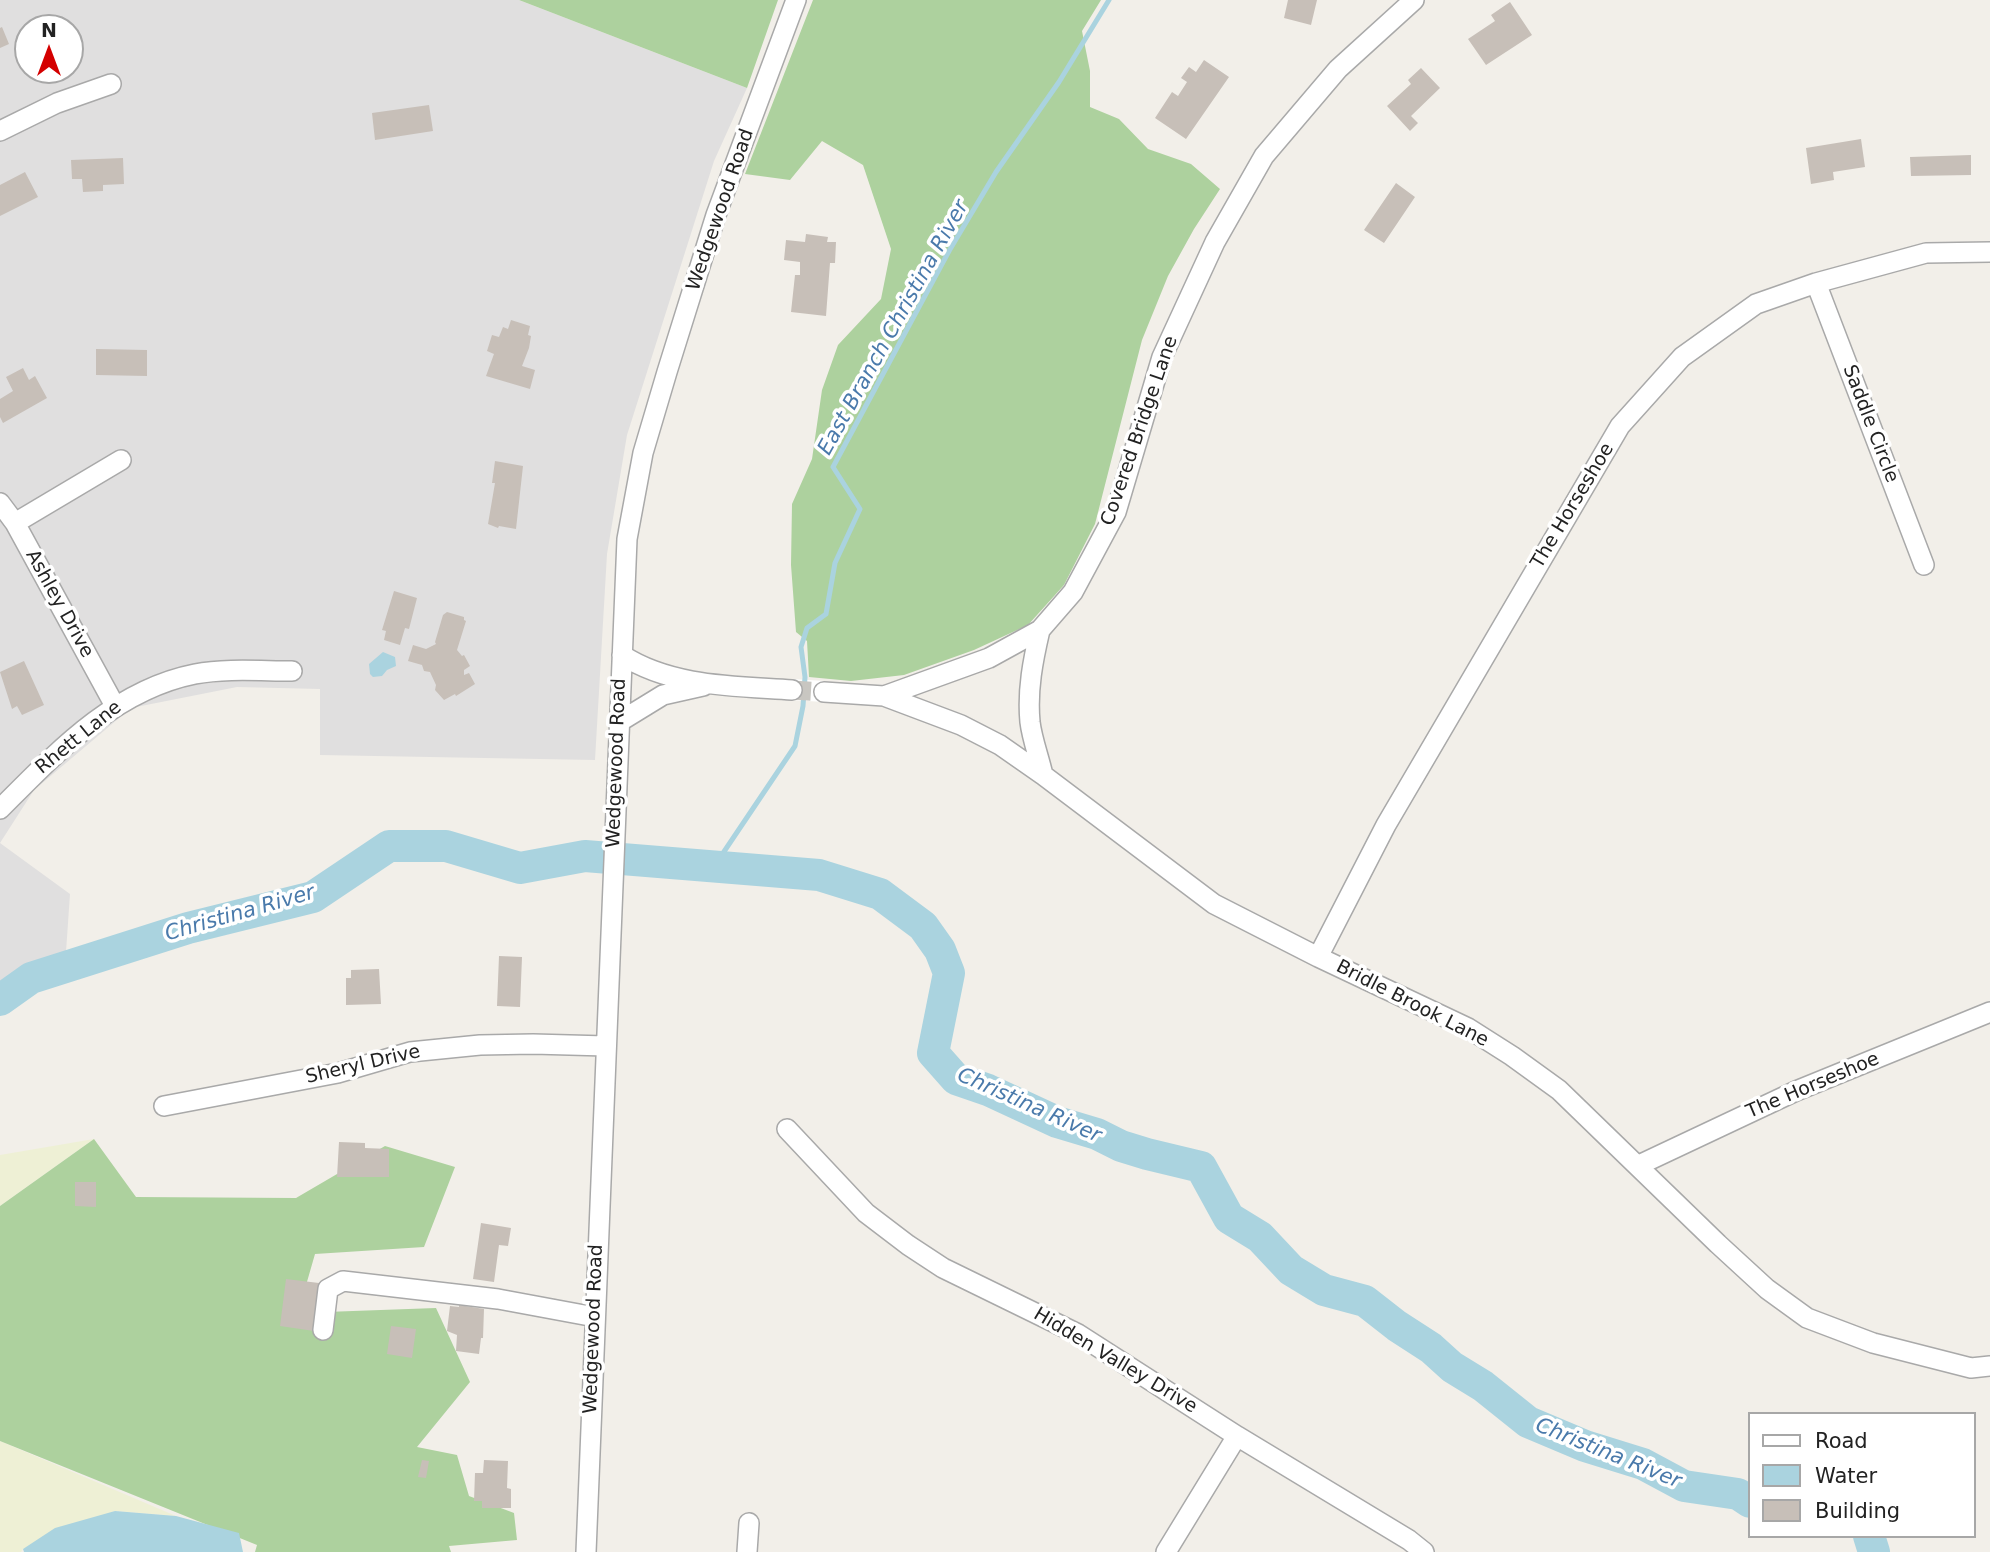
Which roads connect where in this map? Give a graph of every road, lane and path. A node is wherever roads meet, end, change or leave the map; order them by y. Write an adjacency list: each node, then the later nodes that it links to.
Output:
1 (796, 0): 12 (street, Wedgewood Road)
2 (1410, 1): 11 (street, Covered Bridge Lane)
3 (111, 84): 4 (street)
4 (0, 131)
5 (1990, 252): 6 (street, The Horseshoe)
6 (1816, 283): 10 (street, Saddle Circle); 22 (street, The Horseshoe)
7 (121, 460): 9 (street)
8 (0, 503): 9 (street, Ashley Drive)
9 (15, 523): 18 (street, Ashley Drive)
10 (1924, 565)
11 (1040, 630): 17 (street, Covered Bridge Lane); 20 (street, Covered Bridge Lane)
12 (622, 655): 14 (street); 19 (street, Wedgewood Road)
13 (292, 671): 18 (street, Rhett Lane)
14 (708, 685): 15 (street); 19 (street)
15 (792, 690)
16 (824, 692): 17 (street, Covered Bridge Lane)
17 (884, 696): 20 (street, Bridle Brook Lane)
18 (115, 706): 21 (street, Rhett Lane)
19 (619, 722): 24 (street, Wedgewood Road)
20 (1043, 775): 22 (street, Bridle Brook Lane)
21 (0, 809)
22 (1318, 957): 27 (street, Bridle Brook Lane)
23 (1990, 1012): 27 (street, The Horseshoe)
24 (606, 1046): 25 (street, Sheryl Drive); 28 (street, Wedgewood Road)
25 (164, 1106)
26 (787, 1129): 31 (street, Hidden Valley Drive)
27 (1639, 1165): 30 (street, Bridle Brook Lane)
28 (595, 1317): 29 (street); 33 (street, Wedgewood Road)
29 (324, 1330)
30 (1990, 1366)
31 (1237, 1436): 35 (street); 36 (street, Hidden Valley Drive)
32 (749, 1523): 34 (street)
33 (586, 1552)
34 (747, 1552)
35 (1166, 1552)
36 (1424, 1552)

